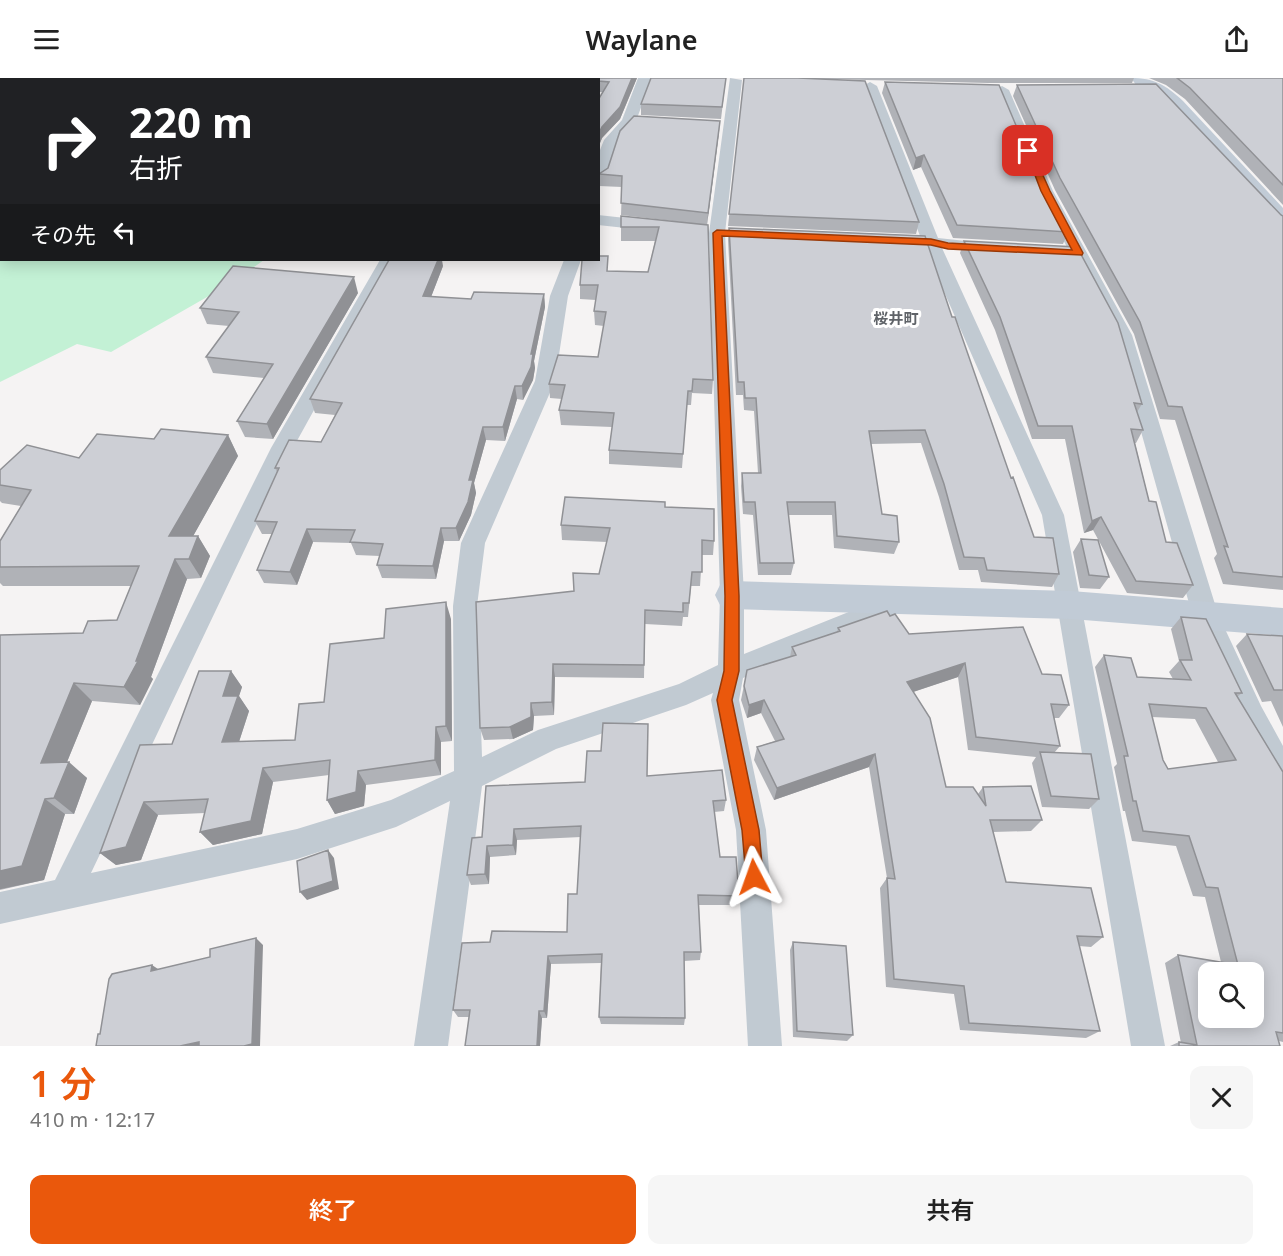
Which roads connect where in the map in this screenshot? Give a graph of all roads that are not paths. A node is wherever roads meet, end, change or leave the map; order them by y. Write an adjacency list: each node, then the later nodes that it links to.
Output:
1 (645, 78): 7 (street)
2 (735, 80): 17 (street)
3 (1138, 84): 4 (street)
4 (1158, 84): 9 (street)
5 (870, 86): 11 (street)
6 (1002, 90): 14 (street)
7 (600, 172)
8 (600, 220): 10 (street)
9 (1283, 221)
10 (670, 228)
11 (919, 241): 12 (street); 19 (street)
12 (1013, 250)
13 (1057, 252): 14 (street)
14 (1078, 253): 20 (street)
15 (387, 261): 25 (street)
16 (572, 261): 24 (street)
17 (732, 596): 18 (street); 22 (street)
18 (901, 601): 19 (street); 22 (street)
19 (1071, 606): 20 (street); 29 (street)
20 (1205, 614): 21 (street); 23 (street)
21 (1283, 622)
22 (731, 671): 24 (street); 28 (street)
23 (1283, 774)
24 (468, 780): 25 (street); 27 (street)
25 (65, 894): 26 (street)
26 (0, 908)
27 (431, 1046)
28 (765, 1046)
29 (1148, 1046)

